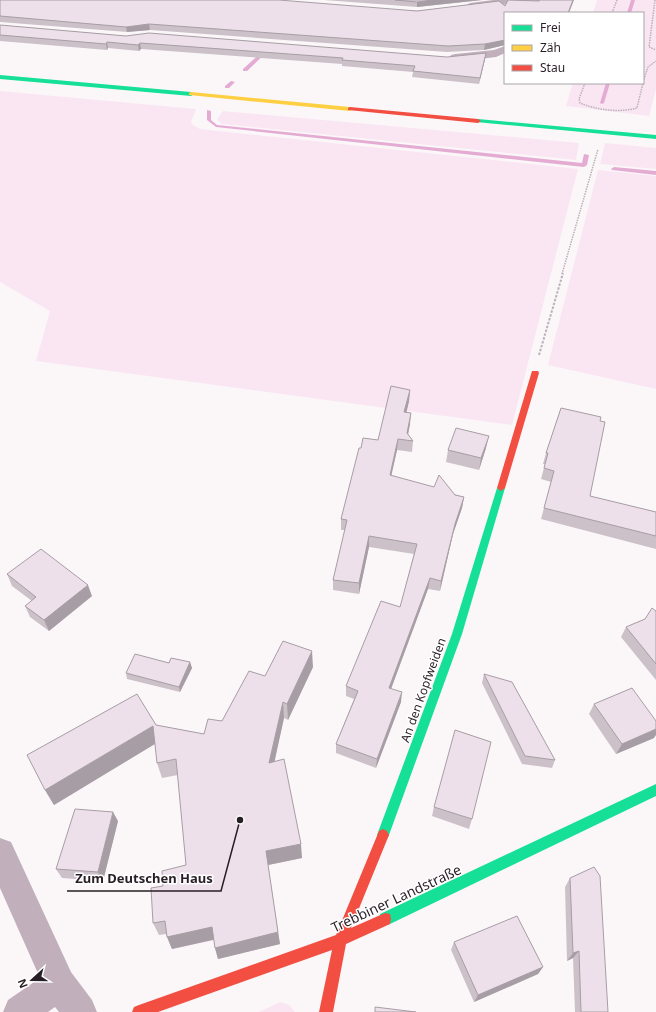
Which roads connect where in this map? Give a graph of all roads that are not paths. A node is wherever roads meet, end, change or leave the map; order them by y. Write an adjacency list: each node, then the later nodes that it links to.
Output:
1 (539, 1): 2 (street); 3 (street)
2 (458, 8)
3 (534, 12)
4 (504, 49): 5 (street)
5 (447, 58)
6 (0, 77): 7 (main road)
7 (656, 137)
8 (535, 373): 11 (main road, An den Kopfweiden)
9 (656, 790): 11 (main road, Trebbiner Landstraße)
10 (0, 853): 12 (street)
11 (340, 940): 15 (main road, Trebbiner Landstraße); 16 (main road, An den Kopfweiden)
12 (58, 984): 13 (street); 14 (street)
13 (20, 1012)
14 (80, 1012)
15 (139, 1012)
16 (326, 1012)

